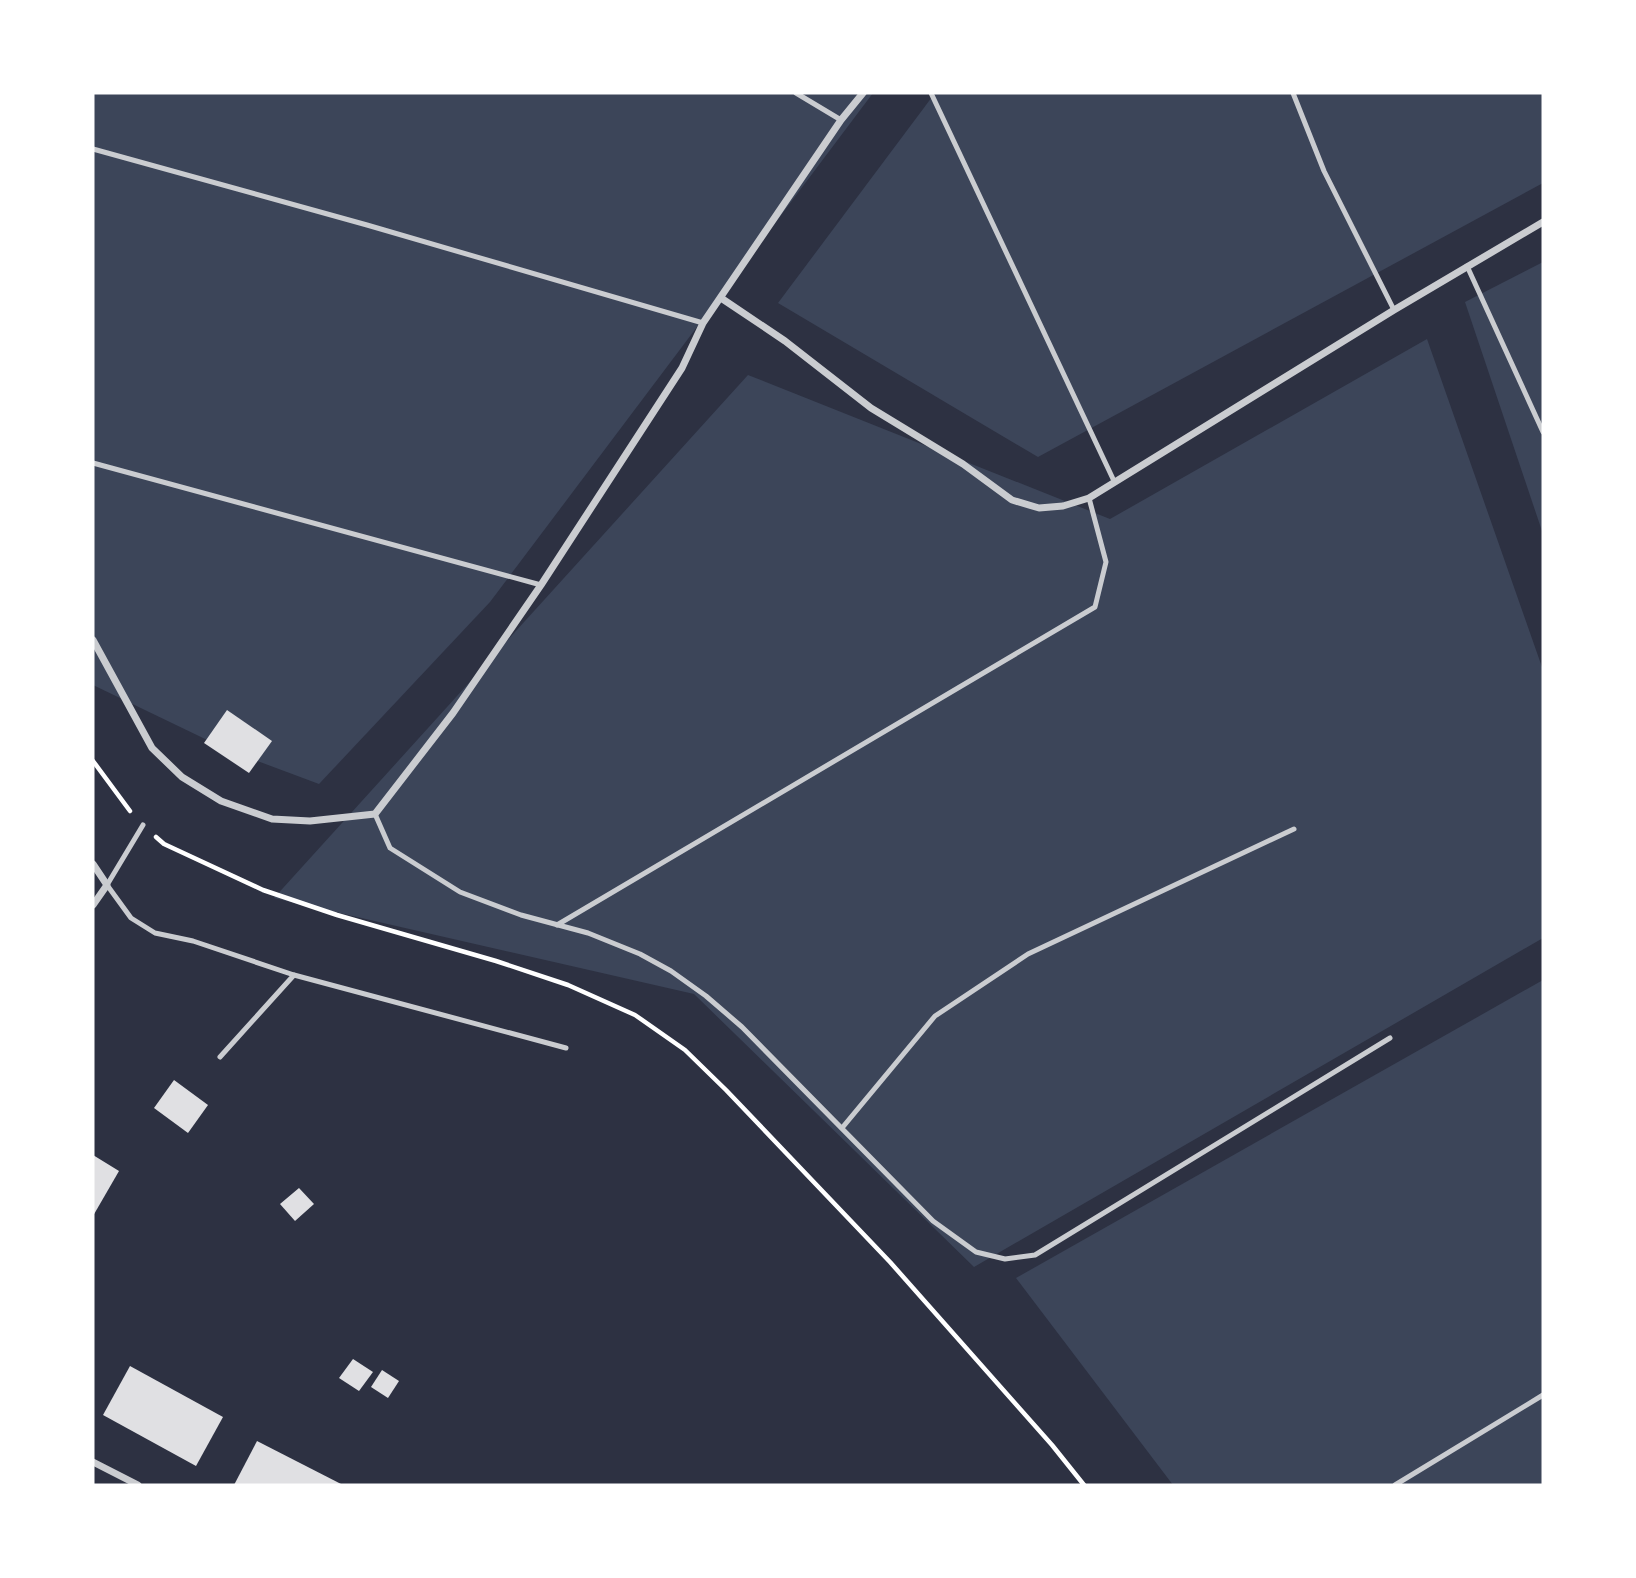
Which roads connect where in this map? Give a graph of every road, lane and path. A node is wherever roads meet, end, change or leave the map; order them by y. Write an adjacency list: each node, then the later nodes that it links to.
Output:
1 (796, 93): 5 (lane)
2 (863, 93): 5 (street)
3 (930, 93): 14 (lane)
4 (1293, 93): 10 (lane)
5 (841, 120): 9 (street)
6 (93, 149): 11 (lane)
7 (1543, 222): 8 (street)
8 (1467, 266): 10 (street); 12 (lane)
9 (721, 298): 11 (street); 15 (street)
10 (1394, 310): 14 (street)
11 (703, 323): 16 (street)
12 (1543, 432)
13 (93, 463): 16 (lane)
14 (1114, 481): 15 (street)
15 (1089, 498): 25 (lane)
16 (541, 585): 19 (street)
17 (93, 640): 19 (street)
18 (93, 761): 20 (path)
19 (375, 814): 25 (lane)
20 (143, 825): 23 (lane); 34 (path)
21 (1294, 829): 30 (lane)
22 (93, 864): 23 (street)
23 (107, 884): 24 (street); 26 (lane)
24 (93, 905)
25 (557, 925): 30 (lane)
26 (294, 975): 28 (lane); 29 (lane)
27 (1390, 1038): 30 (lane)
28 (566, 1048)
29 (220, 1058)
30 (842, 1128)
31 (1543, 1395): 35 (lane)
32 (93, 1462): 33 (street)
33 (138, 1485)
34 (1084, 1485)
35 (1395, 1485)

